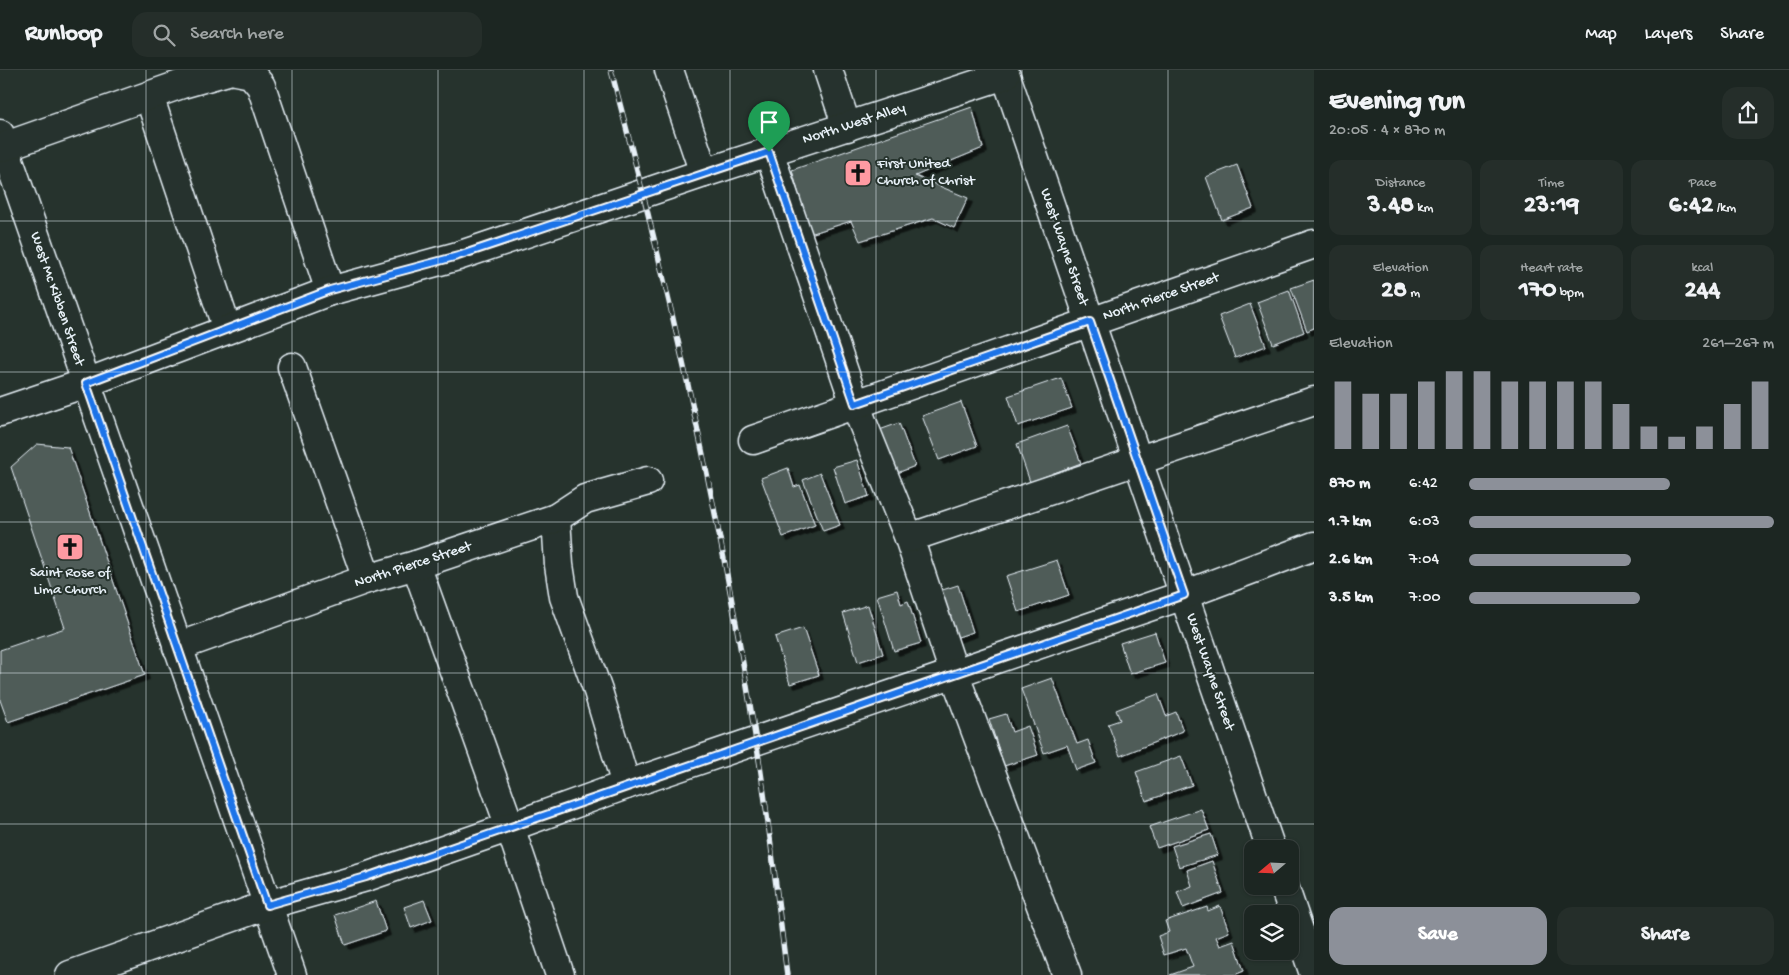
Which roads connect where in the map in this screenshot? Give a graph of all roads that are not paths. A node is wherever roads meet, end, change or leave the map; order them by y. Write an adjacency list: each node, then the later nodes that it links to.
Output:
1 (669, 70): 9 (street)
2 (828, 70): 6 (street)
3 (251, 72): 5 (street); 11 (street)
4 (1004, 73): 6 (street, North West Alley); 12 (street, West Wayne Street)
5 (148, 96): 7 (street); 13 (street)
6 (847, 127): 8 (street, North West Alley)
7 (1, 142): 15 (street, West Mc Kibben Street)
8 (769, 152): 9 (street, North West Alley); 17 (street)
9 (704, 173): 11 (street, North West Alley)
10 (1314, 244): 12 (street, North Pierce Street)
11 (330, 290): 13 (street, North West Alley)
12 (1090, 322): 17 (street, North Pierce Street); 20 (street, West Wayne Street)
13 (227, 329): 15 (street, North West Alley)
14 (292, 367): 26 (street)
15 (86, 383): 18 (street, North West Alley); 28 (street, West Mc Kibben Street)
16 (1314, 401): 20 (street)
17 (855, 404): 19 (street, North Pierce Street); 23 (street)
18 (0, 412)
19 (753, 440)
20 (1138, 461): 23 (street); 27 (street, West Wayne Street)
21 (648, 481): 22 (street, North Pierce Street)
22 (556, 518): 25 (street, North Pierce Street); 30 (street)
23 (909, 538): 29 (street)
24 (1314, 546): 27 (street)
25 (416, 566): 26 (street, North Pierce Street); 31 (street)
26 (367, 579): 28 (street, North Pierce Street)
27 (1184, 595): 29 (street); 32 (street, West Wayne Street)
28 (177, 647): 34 (street, West Mc Kibben Street)
29 (954, 673): 30 (street); 39 (street)
30 (626, 785): 31 (street)
31 (510, 827): 34 (street); 38 (street)
32 (1268, 840)
33 (1287, 895): 35 (street)
34 (267, 905): 36 (street); 37 (street, West Mc Kibben Street)
35 (1314, 974)
36 (70, 975)
37 (292, 975)
38 (560, 975)
39 (1067, 975)

